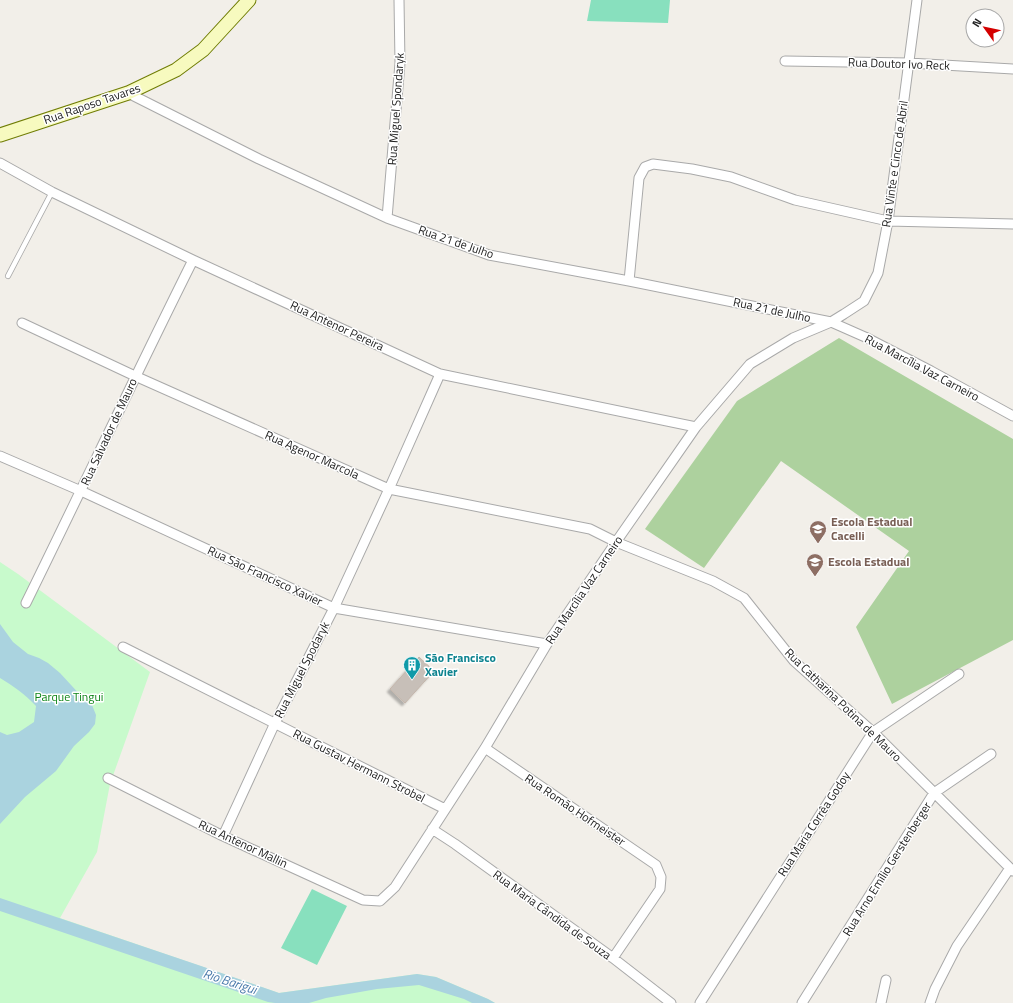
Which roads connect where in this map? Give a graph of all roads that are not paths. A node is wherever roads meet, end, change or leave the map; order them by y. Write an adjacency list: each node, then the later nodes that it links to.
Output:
1 (249, 0): 7 (main road, Rua Raposo Tavares)
2 (399, 0): 11 (street, Rua Miguel Spondaryk)
3 (917, 0): 5 (street, Rua Vinte e Cinco de Abril)
4 (785, 61): 5 (street, Rua Doutor Ivo Reck)
5 (910, 63): 6 (street, Rua Doutor Ivo Reck); 12 (street, Rua Vinte e Cinco de Abril)
6 (1013, 69)
7 (128, 93): 8 (main road, Rua Raposo Tavares); 11 (street, Rua 21 de Julho)
8 (0, 135)
9 (0, 163): 10 (street, Rua Antenor Pereira)
10 (52, 192): 14 (street, Rua Antenor Pereira); 15 (lane)
11 (388, 218): 16 (street, Rua 21 de Julho)
12 (888, 221): 13 (street); 16 (street); 17 (street, Rua Vinte e Cinco de Abril)
13 (1013, 224)
14 (193, 260): 20 (street, Rua Antenor Pereira); 21 (street, Rua Salvador de Mauro)
15 (8, 276)
16 (629, 281): 18 (street, Rua 21 de Julho)
17 (844, 314): 18 (street, Rua Marcília Vaz Carneiro)
18 (830, 322): 22 (street, Rua Marcília Vaz Carneiro); 23 (street, Rua Marcília Vaz Carneiro)
19 (22, 323): 21 (street, Rua Agenor Marcola)
20 (440, 374): 23 (street, Rua Antenor Pereira); 25 (street, Rua Miguel Spodaryk)
21 (135, 376): 25 (street, Rua Agenor Marcola); 26 (street, Rua Salvador de Mauro)
22 (1013, 416)
23 (696, 427): 27 (street, Rua Marcília Vaz Carneiro)
24 (0, 456): 26 (street, Rua São Francisco Xavier)
25 (389, 489): 27 (street, Rua Agenor Marcola); 29 (street, Rua Miguel Spodaryk)
26 (81, 492): 28 (street, Rua Salvador de Mauro); 29 (street, Rua São Francisco Xavier)
27 (616, 542): 30 (street, Rua Marcília Vaz Carneiro); 34 (street, Rua Catharina Potina de Mauro)
28 (26, 603)
29 (334, 608): 30 (street, Rua São Francisco Xavier); 33 (street, Rua Miguel Spodaryk)
30 (547, 644): 35 (street, Rua Marcília Vaz Carneiro)
31 (123, 647): 33 (street, Rua Gustav Hermann Strobel)
32 (958, 674): 34 (street, Rua Maria Corrêa Godoy)
33 (276, 723): 39 (street, Rua Gustav Hermann Strobel); 41 (street, Rua Miguel Spodaryk)
34 (873, 732): 38 (street, Rua Catharina Potina de Mauro); 47 (street, Rua Maria Corrêa Godoy)
35 (485, 748): 39 (street, Rua Marcília Vaz Carneiro); 44 (street, Rua Romão Hofmeister)
36 (992, 754): 38 (street, Rua Arno Emílio Gerstenberger)
37 (108, 778): 41 (street, Rua Antenor Mallin)
38 (934, 793): 42 (street, Rua Catharina Potina de Mauro); 48 (street, Rua Arno Emílio Gerstenberger)
39 (445, 809): 40 (street, Rua Marcília Vaz Carneiro)
40 (432, 829): 43 (street, Rua Marcília Vaz Carneiro); 44 (street, Rua Maria Cândida de Souza)
41 (223, 836): 43 (street, Rua Antenor Mallin)
42 (1011, 870): 50 (street)
43 (380, 901)
44 (613, 958): 46 (street, Rua Maria Cândida de Souza)
45 (886, 980): 49 (street)
46 (671, 1003)
47 (700, 1003)
48 (802, 1003)
49 (881, 1003)
50 (930, 1003)

